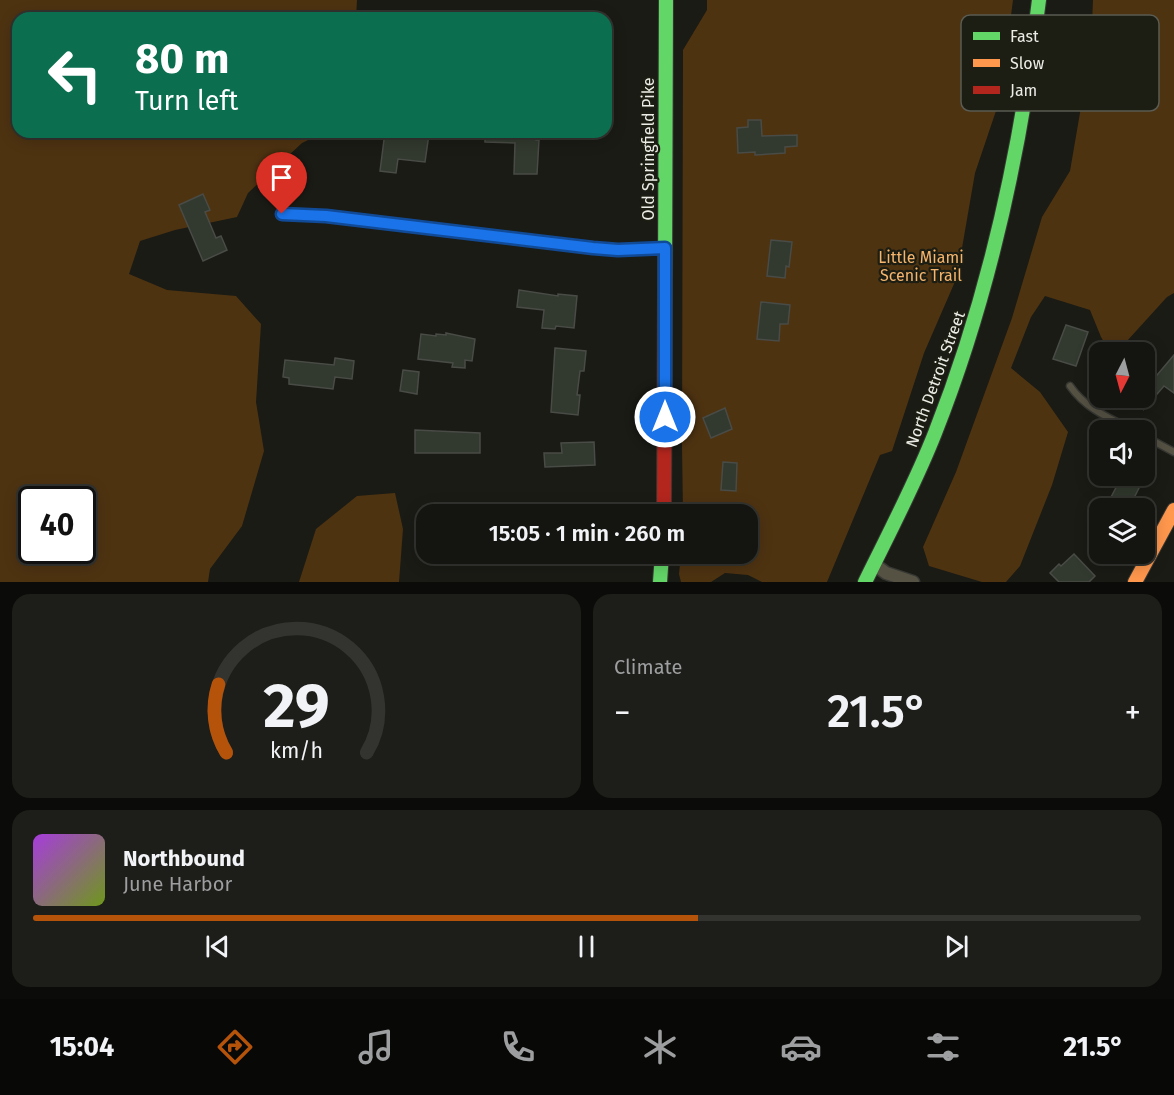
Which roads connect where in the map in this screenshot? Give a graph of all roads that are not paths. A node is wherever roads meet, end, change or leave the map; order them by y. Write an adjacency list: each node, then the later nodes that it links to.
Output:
1 (666, 0): 6 (main road, Old Springfield Pike)
2 (1039, 0): 3 (main road, North Detroit Street)
3 (1037, 15)
4 (1024, 111): 14 (main road, North Detroit Street)
5 (282, 214): 6 (lane)
6 (665, 248): 11 (main road, Old Springfield Pike)
7 (1070, 386): 8 (lane)
8 (1115, 420)
9 (1155, 442): 10 (lane)
10 (1174, 452)
11 (664, 504)
12 (1174, 510): 18 (main road)
13 (661, 564): 15 (main road)
14 (874, 564): 16 (main road, North Detroit Street); 17 (street)
15 (660, 582)
16 (865, 582)
17 (913, 582)
18 (1135, 582)

